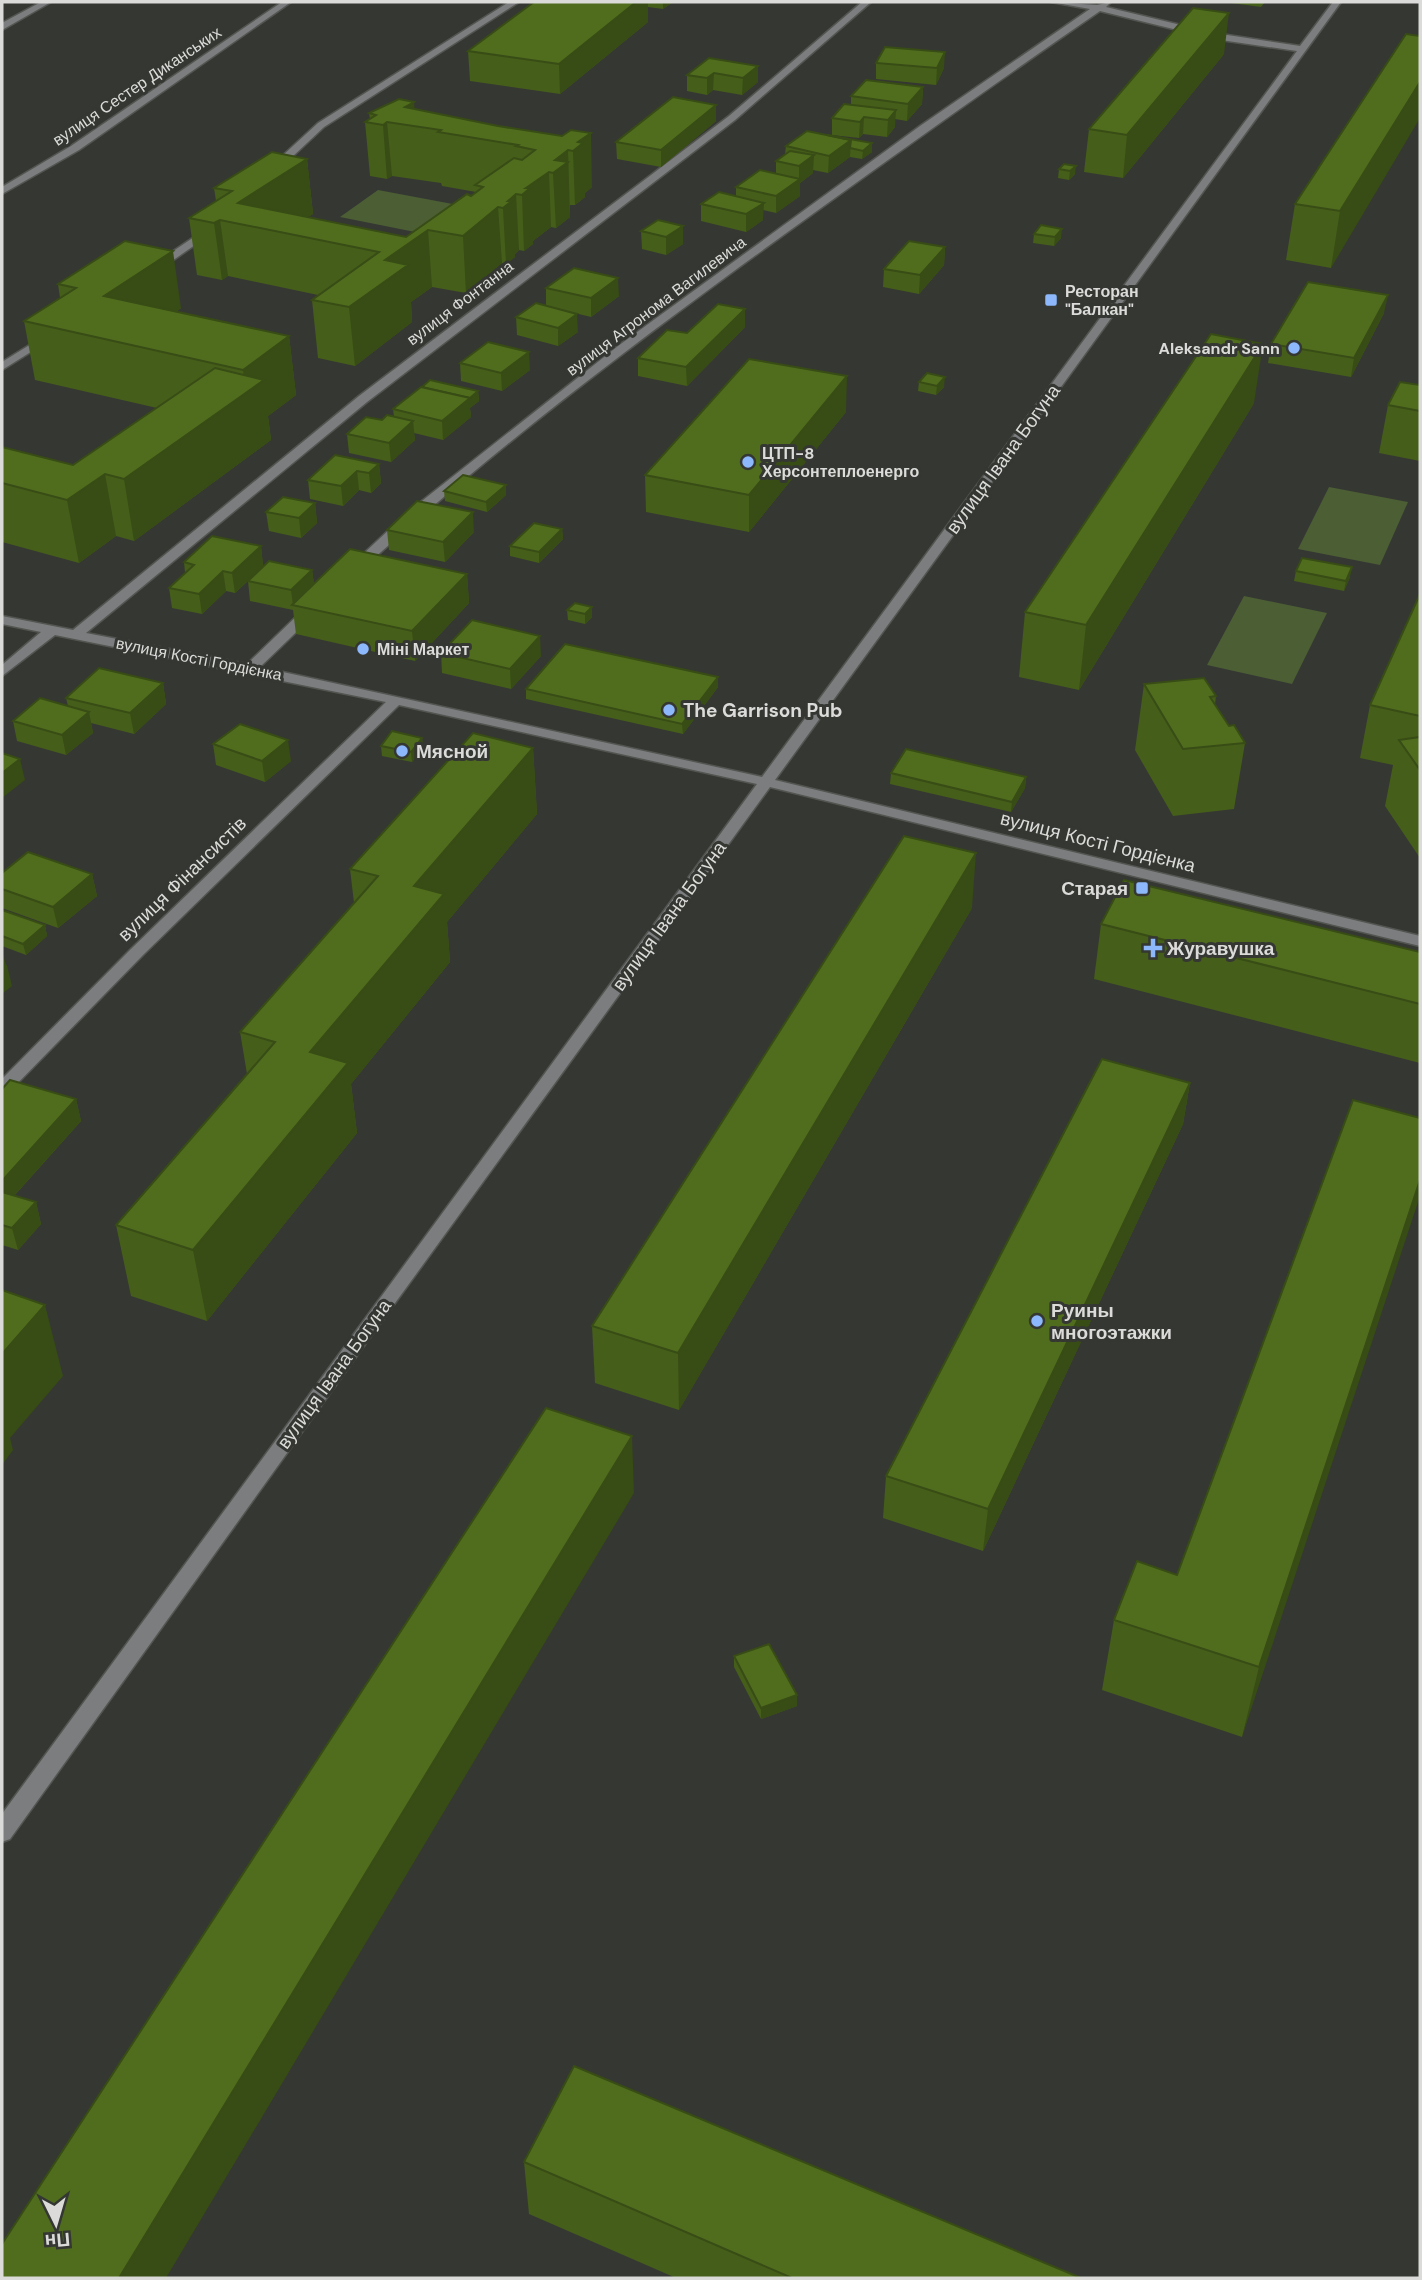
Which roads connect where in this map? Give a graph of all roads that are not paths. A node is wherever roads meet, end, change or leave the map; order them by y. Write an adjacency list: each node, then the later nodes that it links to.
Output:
1 (47, 2): 8 (street)
2 (287, 2): 11 (street, вулиця Сестер Диканських)
3 (515, 2): 10 (street)
4 (867, 2): 20 (street, вулиця Фонтанна)
5 (1055, 2): 7 (street)
6 (1337, 2): 9 (street, вулиця Івана Богуна)
7 (1104, 5): 9 (street); 16 (street, вулиця Агронома Вагилевича)
8 (2, 27)
9 (1304, 49): 24 (street, вулиця Івана Богуна)
10 (283, 179)
11 (2, 191)
12 (223, 222): 13 (street)
13 (146, 274)
14 (64, 327): 15 (street)
15 (2, 367)
16 (347, 575)
17 (317, 604): 21 (street)
18 (2, 620): 19 (street, вулиця Кості Гордієнка)
19 (52, 630): 20 (street, вулиця Кості Гордієнка); 22 (street)
20 (75, 635): 21 (street, вулиця Кості Гордієнка)
21 (250, 669): 23 (street, вулиця Кості Гордієнка)
22 (2, 672)
23 (395, 701): 24 (street, вулиця Кості Гордієнка); 26 (street, вулиця Фінансистів)
24 (767, 782): 25 (street, вулиця Кості Гордієнка); 27 (street, вулиця Івана Богуна)
25 (1420, 941)
26 (2, 1089)
27 (2, 1832)

